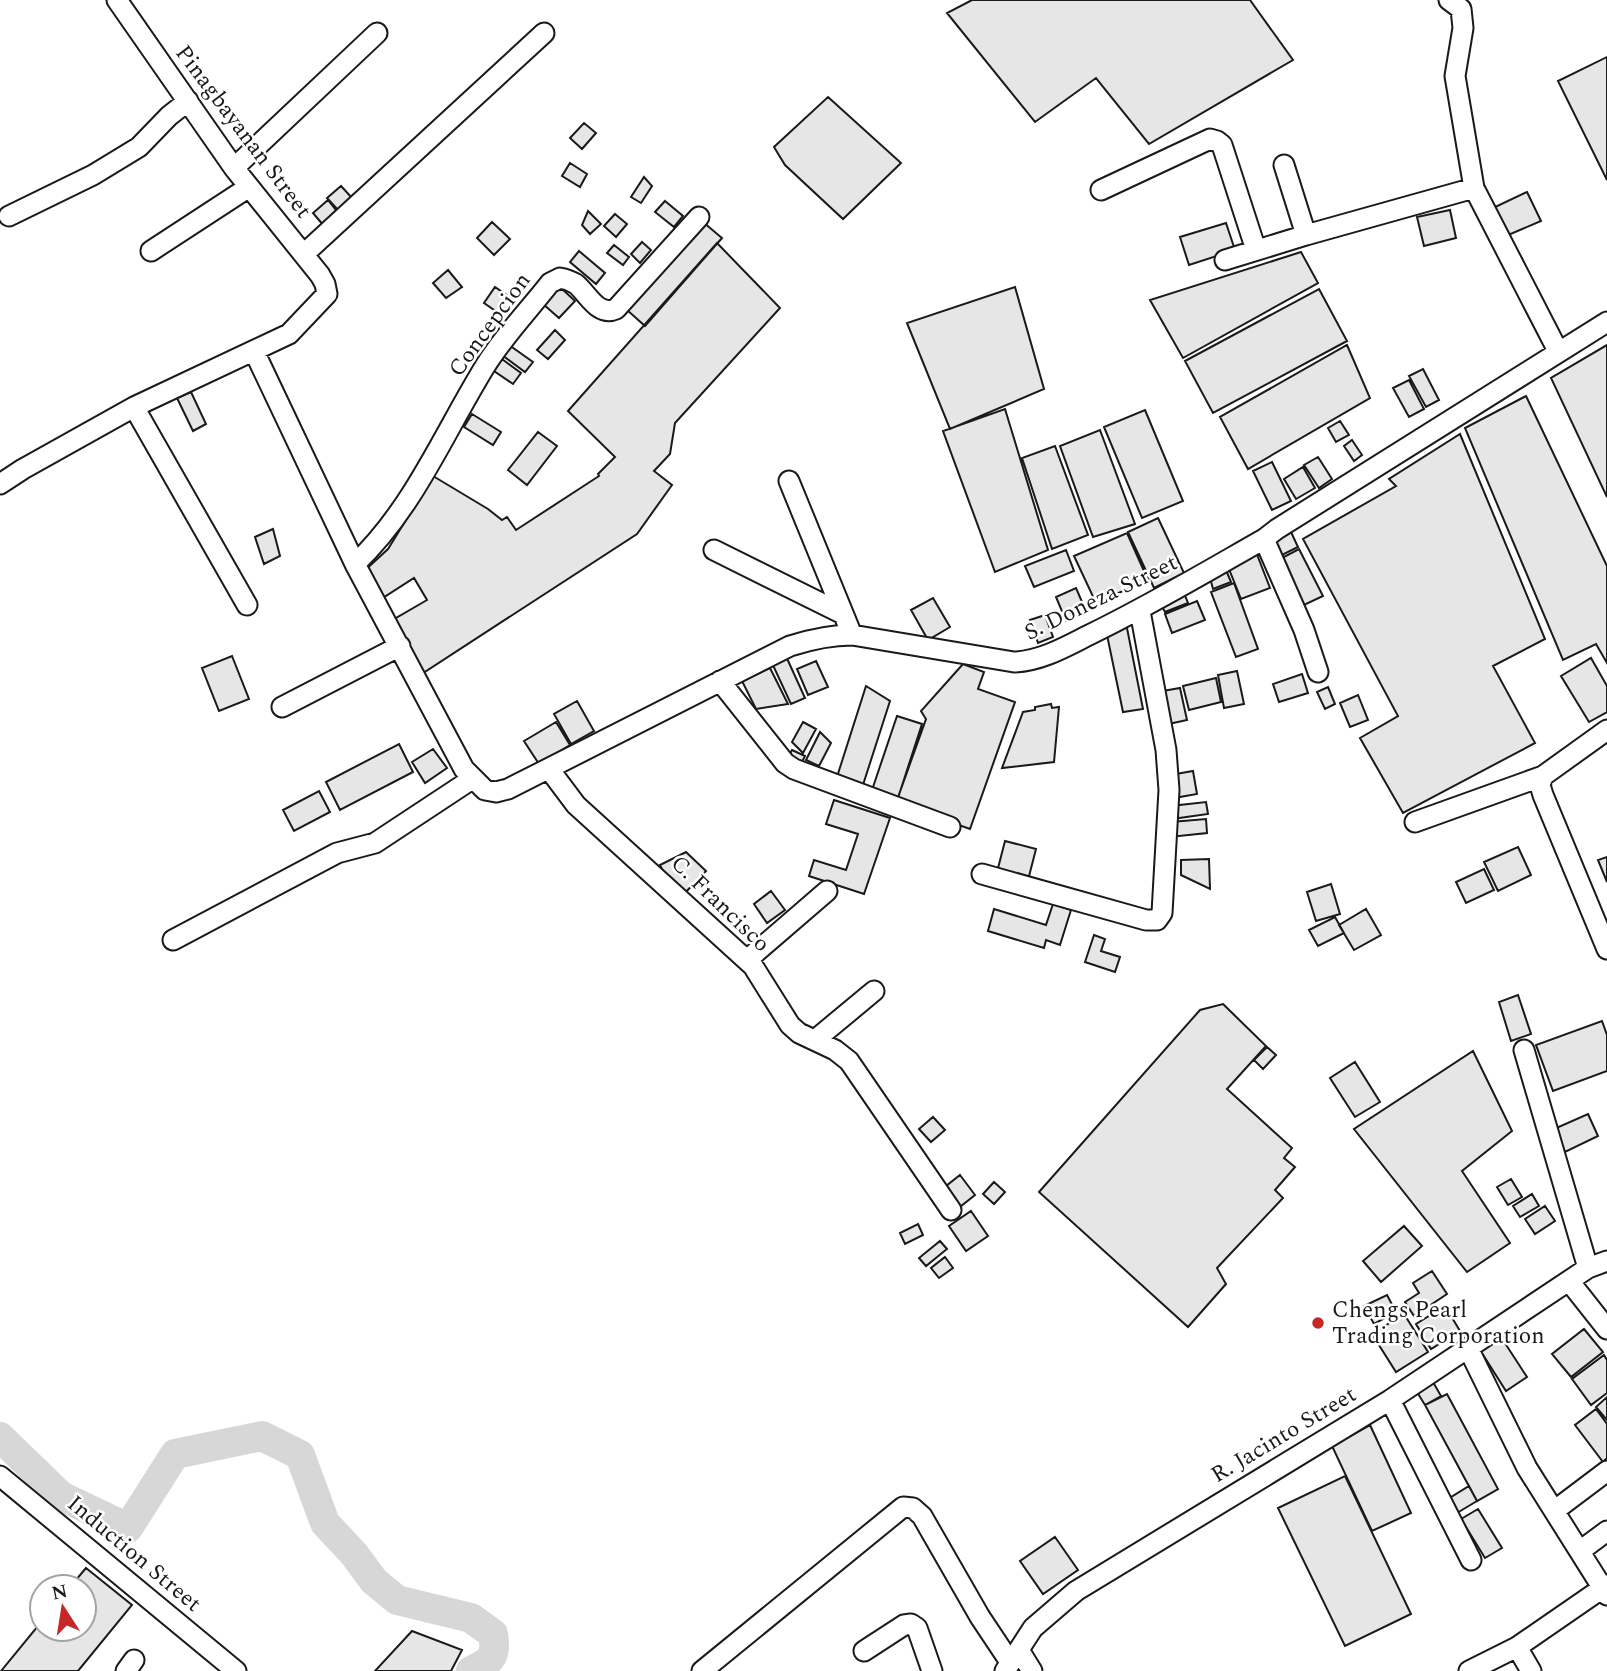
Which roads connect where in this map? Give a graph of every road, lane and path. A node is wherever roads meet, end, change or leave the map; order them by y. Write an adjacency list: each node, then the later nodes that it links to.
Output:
1 (117, 0): 5 (street, Pinagbayanan Street)
2 (1449, 0): 9 (street)
3 (377, 33): 7 (street)
4 (544, 33): 16 (street)
5 (188, 101): 7 (street, Pinagbayanan Street); 11 (street)
6 (1284, 165): 13 (street)
7 (234, 168): 8 (street, Pinagbayanan Street)
8 (249, 187): 15 (street); 16 (street, Pinagbayanan Street)
9 (1474, 188): 13 (street); 20 (street)
10 (1101, 190): 14 (street)
11 (9, 216)
12 (699, 217): 26 (street, Concepcion)
13 (1306, 234): 14 (street)
14 (1256, 250): 17 (street)
15 (151, 251)
16 (304, 254): 19 (street, Pinagbayanan Street)
17 (1225, 260)
18 (1607, 322): 20 (street, S. Doneza Street)
19 (254, 351): 21 (street); 26 (street)
20 (1559, 351): 24 (street, S. Doneza Street)
21 (134, 407): 23 (street); 27 (street)
22 (789, 481): 29 (street)
23 (0, 484)
24 (1264, 539): 28 (street, S. Doneza Street); 32 (street)
25 (713, 550): 29 (street)
26 (355, 564): 31 (street)
27 (247, 605)
28 (1140, 611): 30 (street, S. Doneza Street); 41 (street)
29 (843, 614): 30 (street)
30 (852, 635): 33 (street, S. Doneza Street)
31 (400, 646): 34 (street); 38 (street)
32 (1318, 672)
33 (720, 681): 36 (street, S. Doneza Street); 40 (street)
34 (282, 707)
35 (1607, 730): 37 (street)
36 (549, 769): 38 (street, S. Doneza Street); 45 (street, C. Francisco)
37 (1543, 776): 39 (street); 44 (street)
38 (472, 779): 43 (street)
39 (1415, 821)
40 (950, 827)
41 (982, 874)
42 (827, 891): 45 (street)
43 (173, 940)
44 (1607, 949)
45 (747, 960): 47 (street, C. Francisco)
46 (874, 991): 47 (street)
47 (815, 1040): 49 (street, C. Francisco)
48 (1524, 1050): 51 (street)
49 (951, 1210)
50 (1607, 1261): 51 (street, R. Jacinto Street)
51 (1588, 1268): 52 (street, R. Jacinto Street)
52 (1569, 1281): 53 (street); 54 (street, R. Jacinto Street)
53 (1607, 1329)
54 (1468, 1348): 55 (street, R. Jacinto Street); 58 (street)
55 (1390, 1400): 61 (street); 65 (street, R. Jacinto Street)
56 (1607, 1471): 58 (street)
57 (0, 1476): 66 (street, Induction Street)
58 (1554, 1511): 60 (street)
59 (1607, 1531): 60 (street)
60 (1580, 1551): 62 (street)
61 (1471, 1560)
62 (1605, 1589): 63 (street)
63 (1517, 1647): 70 (street); 71 (street)
64 (864, 1651): 68 (street)
65 (1011, 1661): 67 (street); 69 (street)
66 (236, 1671)
67 (702, 1671)
68 (932, 1671)
69 (1032, 1671)
70 (1469, 1671)
71 (1531, 1671)

